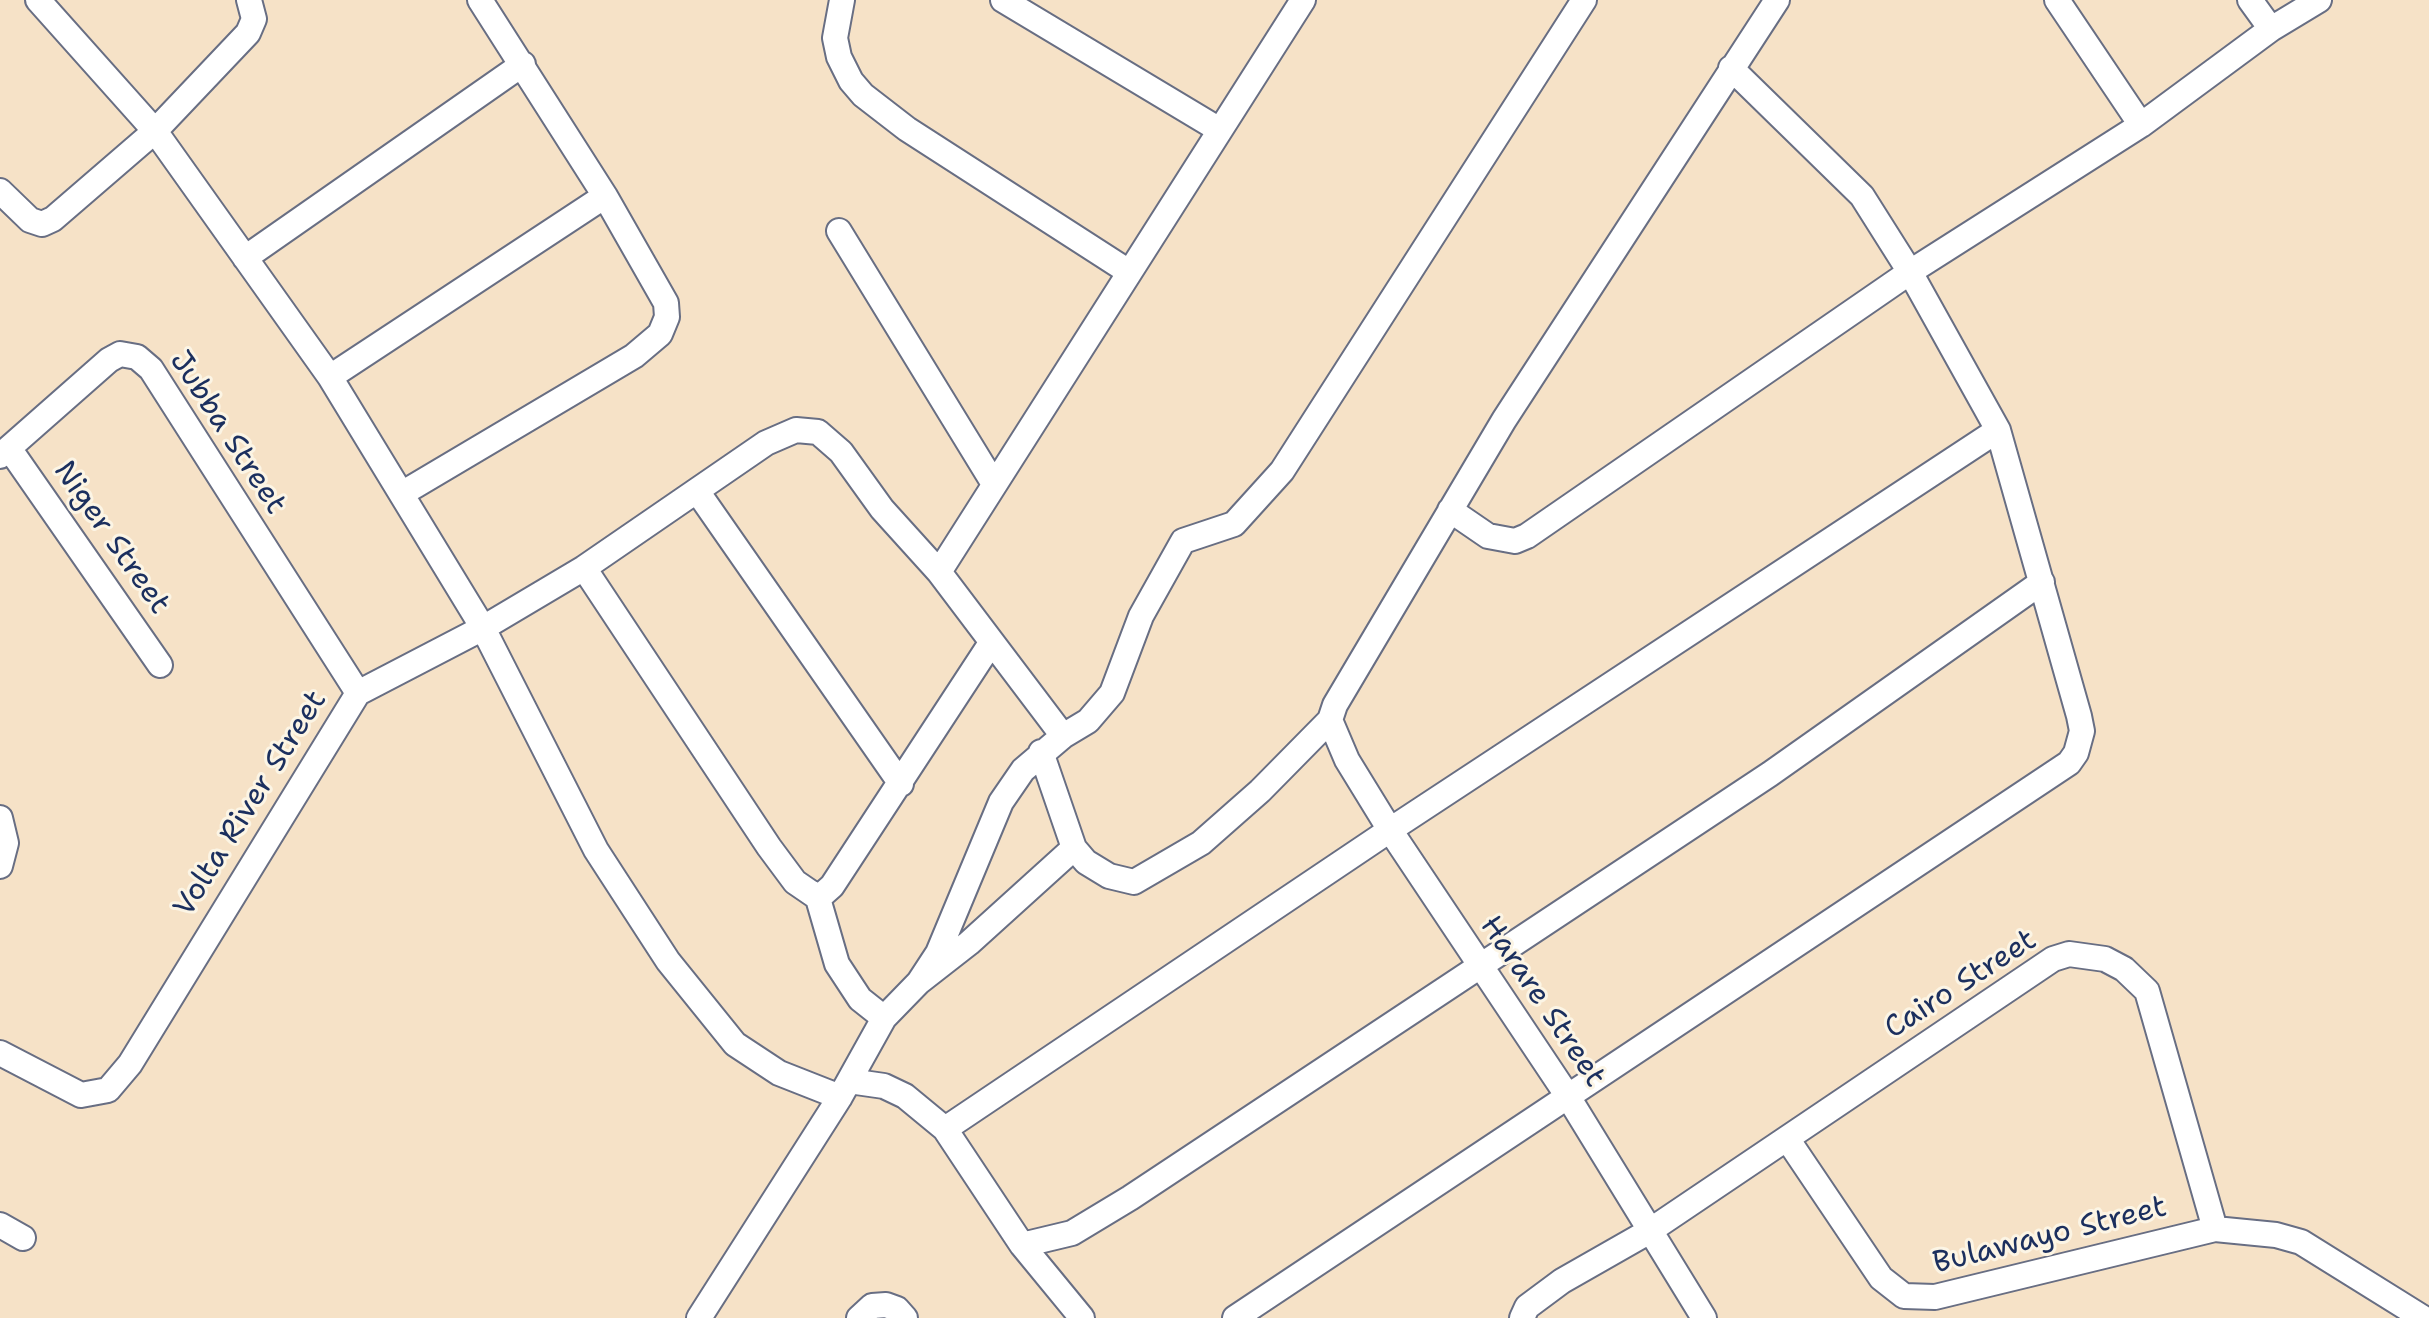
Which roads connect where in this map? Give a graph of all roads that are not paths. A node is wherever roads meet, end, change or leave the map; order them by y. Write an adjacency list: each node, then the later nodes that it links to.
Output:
1 (38, 0): 17 (street)
2 (249, 0): 17 (street)
3 (480, 0): 13 (street)
4 (842, 0): 22 (street)
5 (1003, 0): 16 (street)
6 (1303, 0): 16 (street)
7 (1584, 0): 39 (street)
8 (1777, 0): 14 (street)
9 (2057, 0): 15 (street)
10 (2250, 0): 12 (street)
11 (2319, 0): 12 (street)
12 (2271, 29): 15 (street)
13 (523, 64): 19 (street); 21 (street)
14 (1731, 68): 23 (street); 30 (street)
15 (2141, 125): 23 (street)
16 (1218, 129): 22 (street)
17 (155, 131): 18 (street); 21 (street)
18 (0, 191)
19 (605, 196): 24 (street); 29 (street)
20 (839, 231): 27 (street)
21 (245, 258): 24 (street)
22 (1129, 272): 27 (street)
23 (1910, 272): 25 (street); 30 (street)
24 (330, 377): 29 (street)
25 (1998, 430): 33 (street); 43 (street)
26 (5, 452): 36 (street, Niger Street); 37 (street, Jubba Street)
27 (994, 484): 32 (street)
28 (697, 491): 31 (street, Volta River Street); 32 (street, Volta River Street); 41 (street)
29 (403, 493): 34 (street)
30 (1450, 510): 38 (street)
31 (584, 568): 34 (street, Volta River Street); 46 (street)
32 (939, 572): 35 (street)
33 (2042, 582): 47 (street); 52 (street)
34 (483, 628): 37 (street, Volta River Street); 51 (street)
35 (991, 643): 39 (street); 41 (street)
36 (160, 665)
37 (358, 693): 50 (street, Volta River Street)
38 (1330, 720): 43 (street, Harare Street); 44 (street)
39 (1063, 736): 40 (street)
40 (1041, 752): 44 (street); 48 (street)
41 (901, 784): 46 (street)
42 (0, 818): 45 (street)
43 (1390, 830): 47 (street, Harare Street); 53 (street)
44 (1074, 848): 48 (street)
45 (0, 866)
46 (817, 895): 49 (street)
47 (1481, 967): 52 (street, Harare Street); 59 (street)
48 (919, 982): 49 (street)
49 (884, 1018): 51 (street)
50 (0, 1053)
51 (844, 1089): 53 (street); 60 (street)
52 (1567, 1095): 57 (street, Harare Street); 64 (street)
53 (945, 1129): 59 (street)
54 (1788, 1140): 56 (street, Bulawayo Street); 56 (street, Cairo Street); 57 (street, Cairo Street)
55 (0, 1225): 58 (street)
56 (2215, 1229): 67 (street, Bulawayo Street)
57 (1648, 1232): 65 (street, Cairo Street); 66 (street, Harare Street)
58 (23, 1238)
59 (1022, 1245): 63 (street)
60 (699, 1318)
61 (859, 1318): 62 (street)
62 (905, 1318)
63 (1082, 1318)
64 (1235, 1318)
65 (1522, 1318)
66 (1704, 1318)
67 (2423, 1318)

